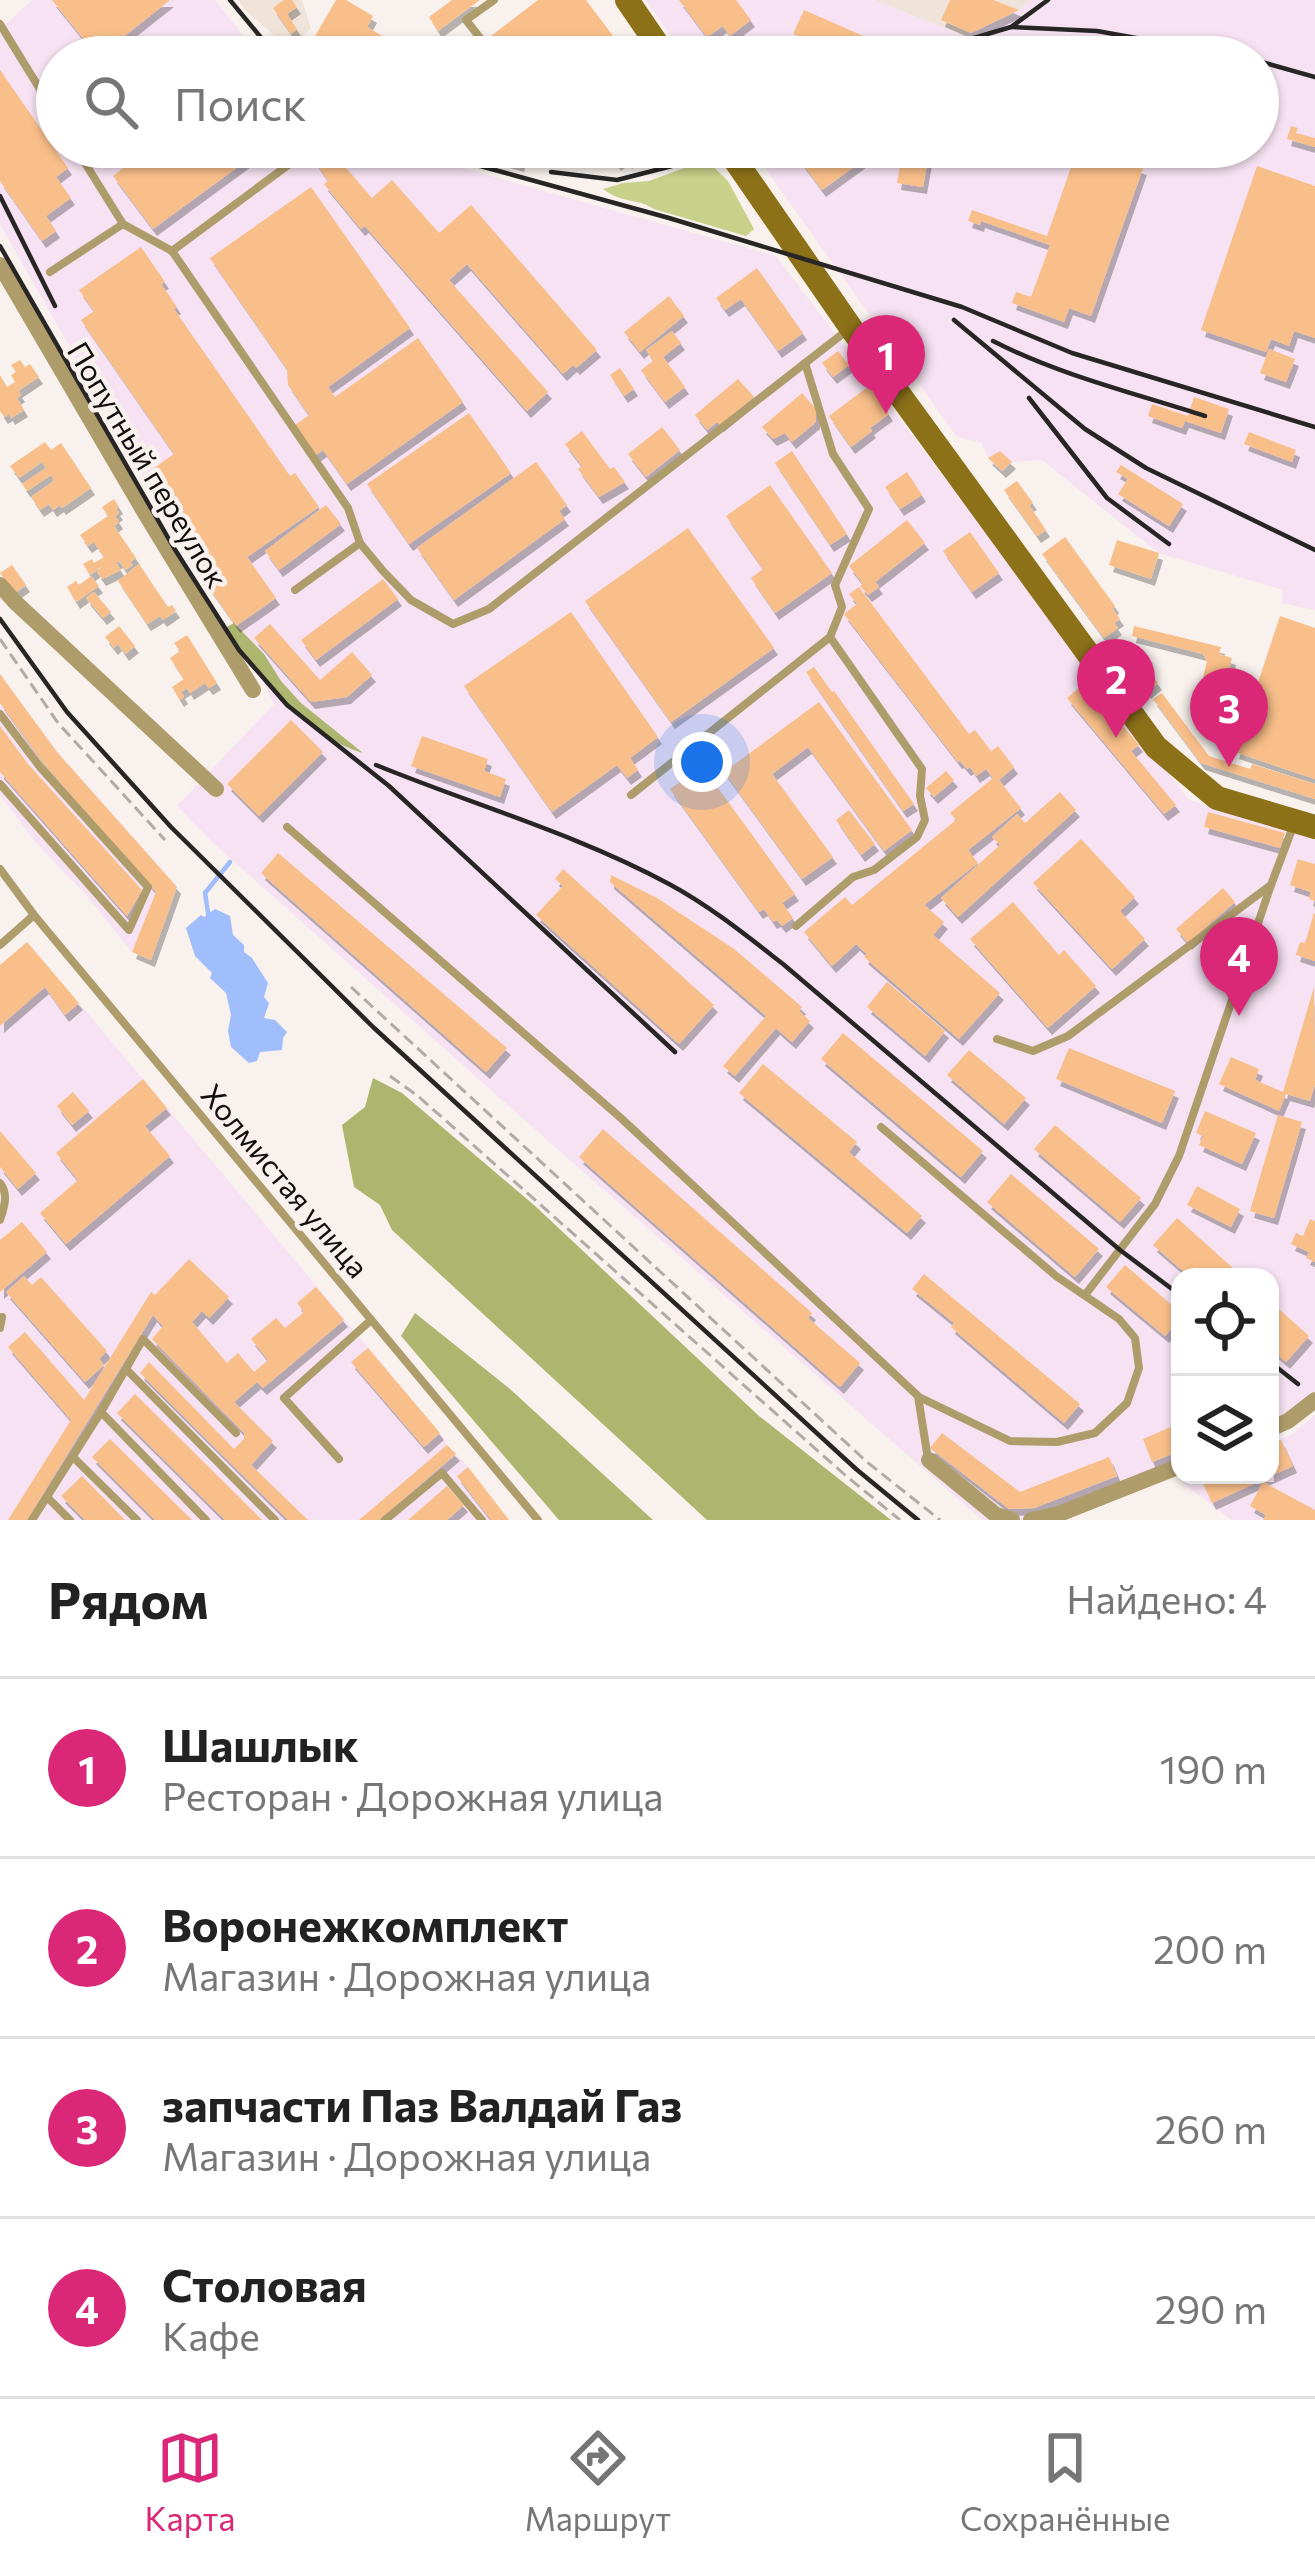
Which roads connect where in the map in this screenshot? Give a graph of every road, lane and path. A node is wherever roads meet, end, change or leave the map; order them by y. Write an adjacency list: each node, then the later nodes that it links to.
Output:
1 (494, 0): 4 (lane)
2 (627, 0): 5 (street)
3 (0, 24): 6 (lane)
4 (479, 36)
5 (652, 36)
6 (36, 83)
7 (88, 168): 10 (lane)
8 (284, 168): 11 (lane)
9 (741, 168): 14 (street)
10 (123, 224): 11 (lane); 13 (lane)
11 (172, 251): 16 (lane)
12 (0, 265): 21 (street, Попутный переулок)
13 (50, 272)
14 (851, 328): 15 (lane); 26 (street)
15 (806, 363): 16 (lane); 20 (lane)
16 (360, 543): 18 (lane)
17 (0, 585): 24 (street)
18 (295, 590)
19 (0, 638): 28 (path)
20 (830, 638): 25 (lane); 32 (lane)
21 (253, 690)
22 (0, 713): 23 (lane)
23 (0, 784)
24 (216, 789)
25 (632, 795)
26 (1305, 824): 30 (lane)
27 (287, 827): 45 (lane)
28 (165, 840)
29 (0, 868): 31 (lane, Холмистая улица)
30 (1271, 885): 35 (lane); 40 (lane)
31 (34, 915): 33 (lane); 42 (lane, Холмистая улица)
32 (796, 926)
33 (0, 945)
34 (351, 988): 65 (path)
35 (997, 1039)
36 (389, 1076): 64 (path)
37 (881, 1127): 40 (lane)
38 (0, 1183): 39 (lane)
39 (0, 1220)
40 (1084, 1295): 45 (lane)
41 (2, 1317): 43 (lane)
42 (371, 1320): 51 (lane); 63 (lane, Холмистая улица)
43 (0, 1328)
44 (126, 1369): 47 (lane); 49 (lane); 60 (lane)
45 (918, 1396): 52 (lane)
46 (1315, 1400): 48 (street)
47 (100, 1412): 50 (lane); 59 (lane)
48 (1279, 1425)
49 (236, 1432)
50 (73, 1456): 54 (lane); 58 (lane)
51 (339, 1459)
52 (928, 1460): 66 (street)
53 (1171, 1470): 67 (street)
54 (47, 1497): 56 (lane); 57 (lane)
55 (479, 1517): 61 (lane); 62 (lane)
56 (32, 1520)
57 (70, 1520)
58 (136, 1520)
59 (206, 1520)
60 (275, 1520)
61 (385, 1520)
62 (464, 1520)
63 (538, 1520)
64 (899, 1520)
65 (940, 1520)
66 (1012, 1520)
67 (1031, 1520)

